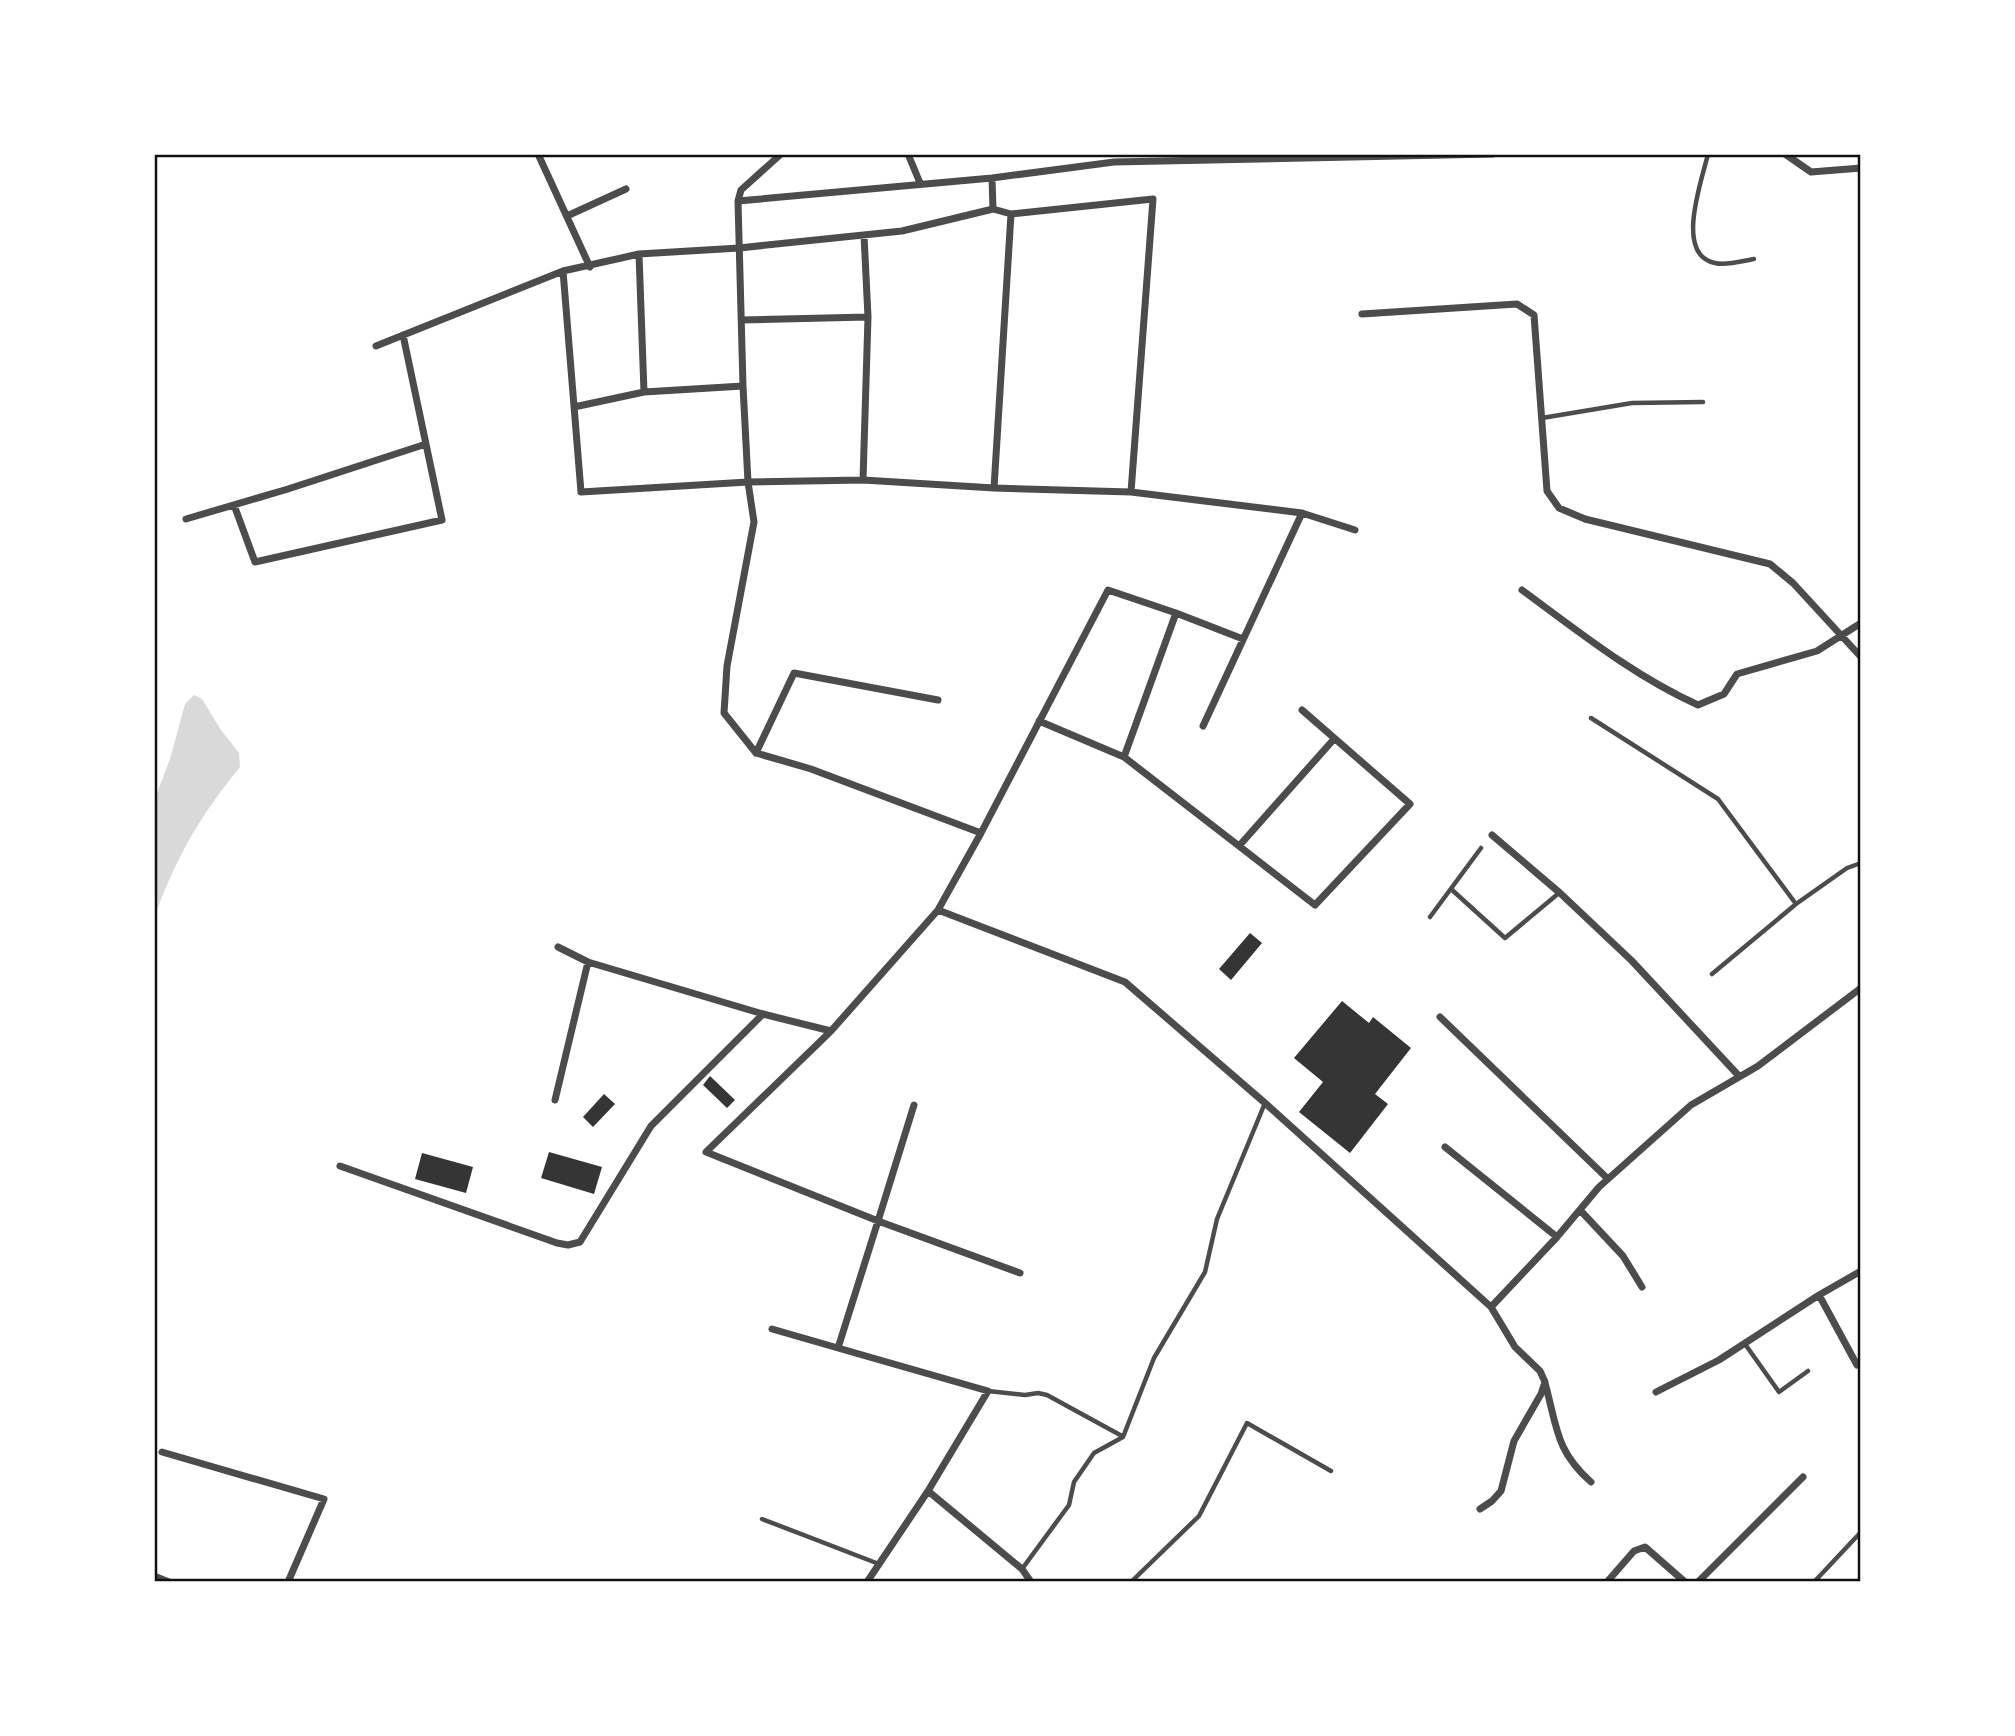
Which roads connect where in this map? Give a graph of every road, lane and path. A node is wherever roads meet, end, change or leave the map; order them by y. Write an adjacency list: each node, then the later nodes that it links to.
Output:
1 (538, 154): 15 (street)
2 (782, 154): 12 (street)
3 (908, 154): 10 (street)
4 (1493, 154): 7 (street)
5 (1708, 154): 19 (lane)
6 (1785, 154): 8 (street)
7 (1113, 158): 9 (street)
8 (1861, 168)
9 (992, 178): 10 (street); 13 (street)
10 (920, 183): 12 (street)
11 (626, 188): 15 (street)
12 (738, 204): 17 (street)
13 (993, 209): 14 (street); 16 (street)
14 (1011, 214): 35 (street); 36 (street)
15 (567, 216): 20 (street)
16 (864, 235): 17 (street); 23 (street)
17 (739, 247): 18 (street); 24 (street)
18 (639, 254): 20 (street); 28 (street)
19 (1754, 259)
20 (590, 267): 21 (street)
21 (563, 271): 25 (street); 30 (street)
22 (1362, 314): 31 (street)
23 (868, 317): 24 (street); 33 (street)
24 (742, 320): 27 (street)
25 (403, 335): 26 (street); 32 (street)
26 (376, 346)
27 (743, 386): 28 (street); 34 (street)
28 (644, 392): 30 (street)
29 (1703, 402): 31 (lane)
30 (574, 407): 34 (street)
31 (1541, 418): 44 (street)
32 (426, 444): 37 (street); 37 (street)
33 (863, 480): 34 (street); 35 (street)
34 (748, 482): 53 (street)
35 (994, 488): 36 (street)
36 (1131, 492): 38 (street)
37 (234, 505): 39 (street)
38 (1302, 513): 40 (street); 45 (street)
39 (186, 519)
40 (1355, 530)
41 (1522, 590): 44 (street)
42 (1176, 612): 45 (street); 50 (street); 54 (street)
43 (1861, 623): 44 (street)
44 (1842, 635): 46 (street)
45 (1243, 639): 51 (street)
46 (1861, 657)
47 (938, 701): 53 (street)
48 (1302, 710): 52 (street)
49 (1591, 718): 62 (lane)
50 (1039, 721): 54 (street); 55 (street)
51 (1203, 726)
52 (1334, 740): 57 (street); 57 (street)
53 (756, 753): 55 (street)
54 (1124, 757): 57 (street)
55 (981, 833): 63 (street)
56 (1492, 835): 61 (street)
57 (1239, 846)
58 (1481, 848): 60 (lane)
59 (1861, 863): 62 (lane)
60 (1451, 889): 61 (lane); 64 (lane)
61 (1560, 893): 72 (street)
62 (1796, 904): 67 (lane)
63 (938, 910): 71 (street); 74 (street)
64 (1430, 917)
65 (558, 947): 66 (street)
66 (588, 962): 69 (street); 73 (street)
67 (1712, 974)
68 (1861, 988): 72 (street)
69 (763, 1014): 71 (street); 77 (street)
70 (1440, 1017): 78 (street)
71 (831, 1031): 80 (street)
72 (1739, 1076): 78 (street)
73 (555, 1100)
74 (1265, 1103): 86 (street); 95 (lane)
75 (914, 1105): 80 (street)
76 (1445, 1147): 81 (street)
77 (341, 1166)
78 (1608, 1179): 79 (street)
79 (1580, 1210): 81 (street); 84 (street)
80 (878, 1221): 83 (street); 89 (street)
81 (1557, 1237): 86 (street)
82 (1861, 1271): 85 (street)
83 (1020, 1273)
84 (1642, 1287)
85 (1819, 1295): 88 (street); 90 (street)
86 (1491, 1307): 92 (street)
87 (772, 1329): 89 (street)
88 (1745, 1343): 91 (lane); 94 (street)
89 (838, 1348): 93 (street)
90 (1857, 1366)
91 (1808, 1371)
92 (1545, 1382): 99 (street); 101 (street)
93 (988, 1391): 95 (lane); 100 (street)
94 (1656, 1392)
95 (1123, 1437): 105 (lane)
96 (162, 1452): 108 (street)
97 (1331, 1471): 111 (lane)
98 (1803, 1477): 114 (street)
99 (1591, 1482)
100 (928, 1491): 104 (street); 105 (street)
101 (1480, 1509)
102 (762, 1519): 104 (lane)
103 (1861, 1532): 115 (lane)
104 (879, 1564): 109 (street)
105 (1022, 1569): 110 (street)
106 (154, 1576): 107 (street)
107 (169, 1582)
108 (288, 1582)
109 (867, 1582)
110 (1031, 1582)
111 (1131, 1582)
112 (1607, 1582): 113 (street)
113 (1685, 1582)
114 (1698, 1582)
115 (1814, 1582)

